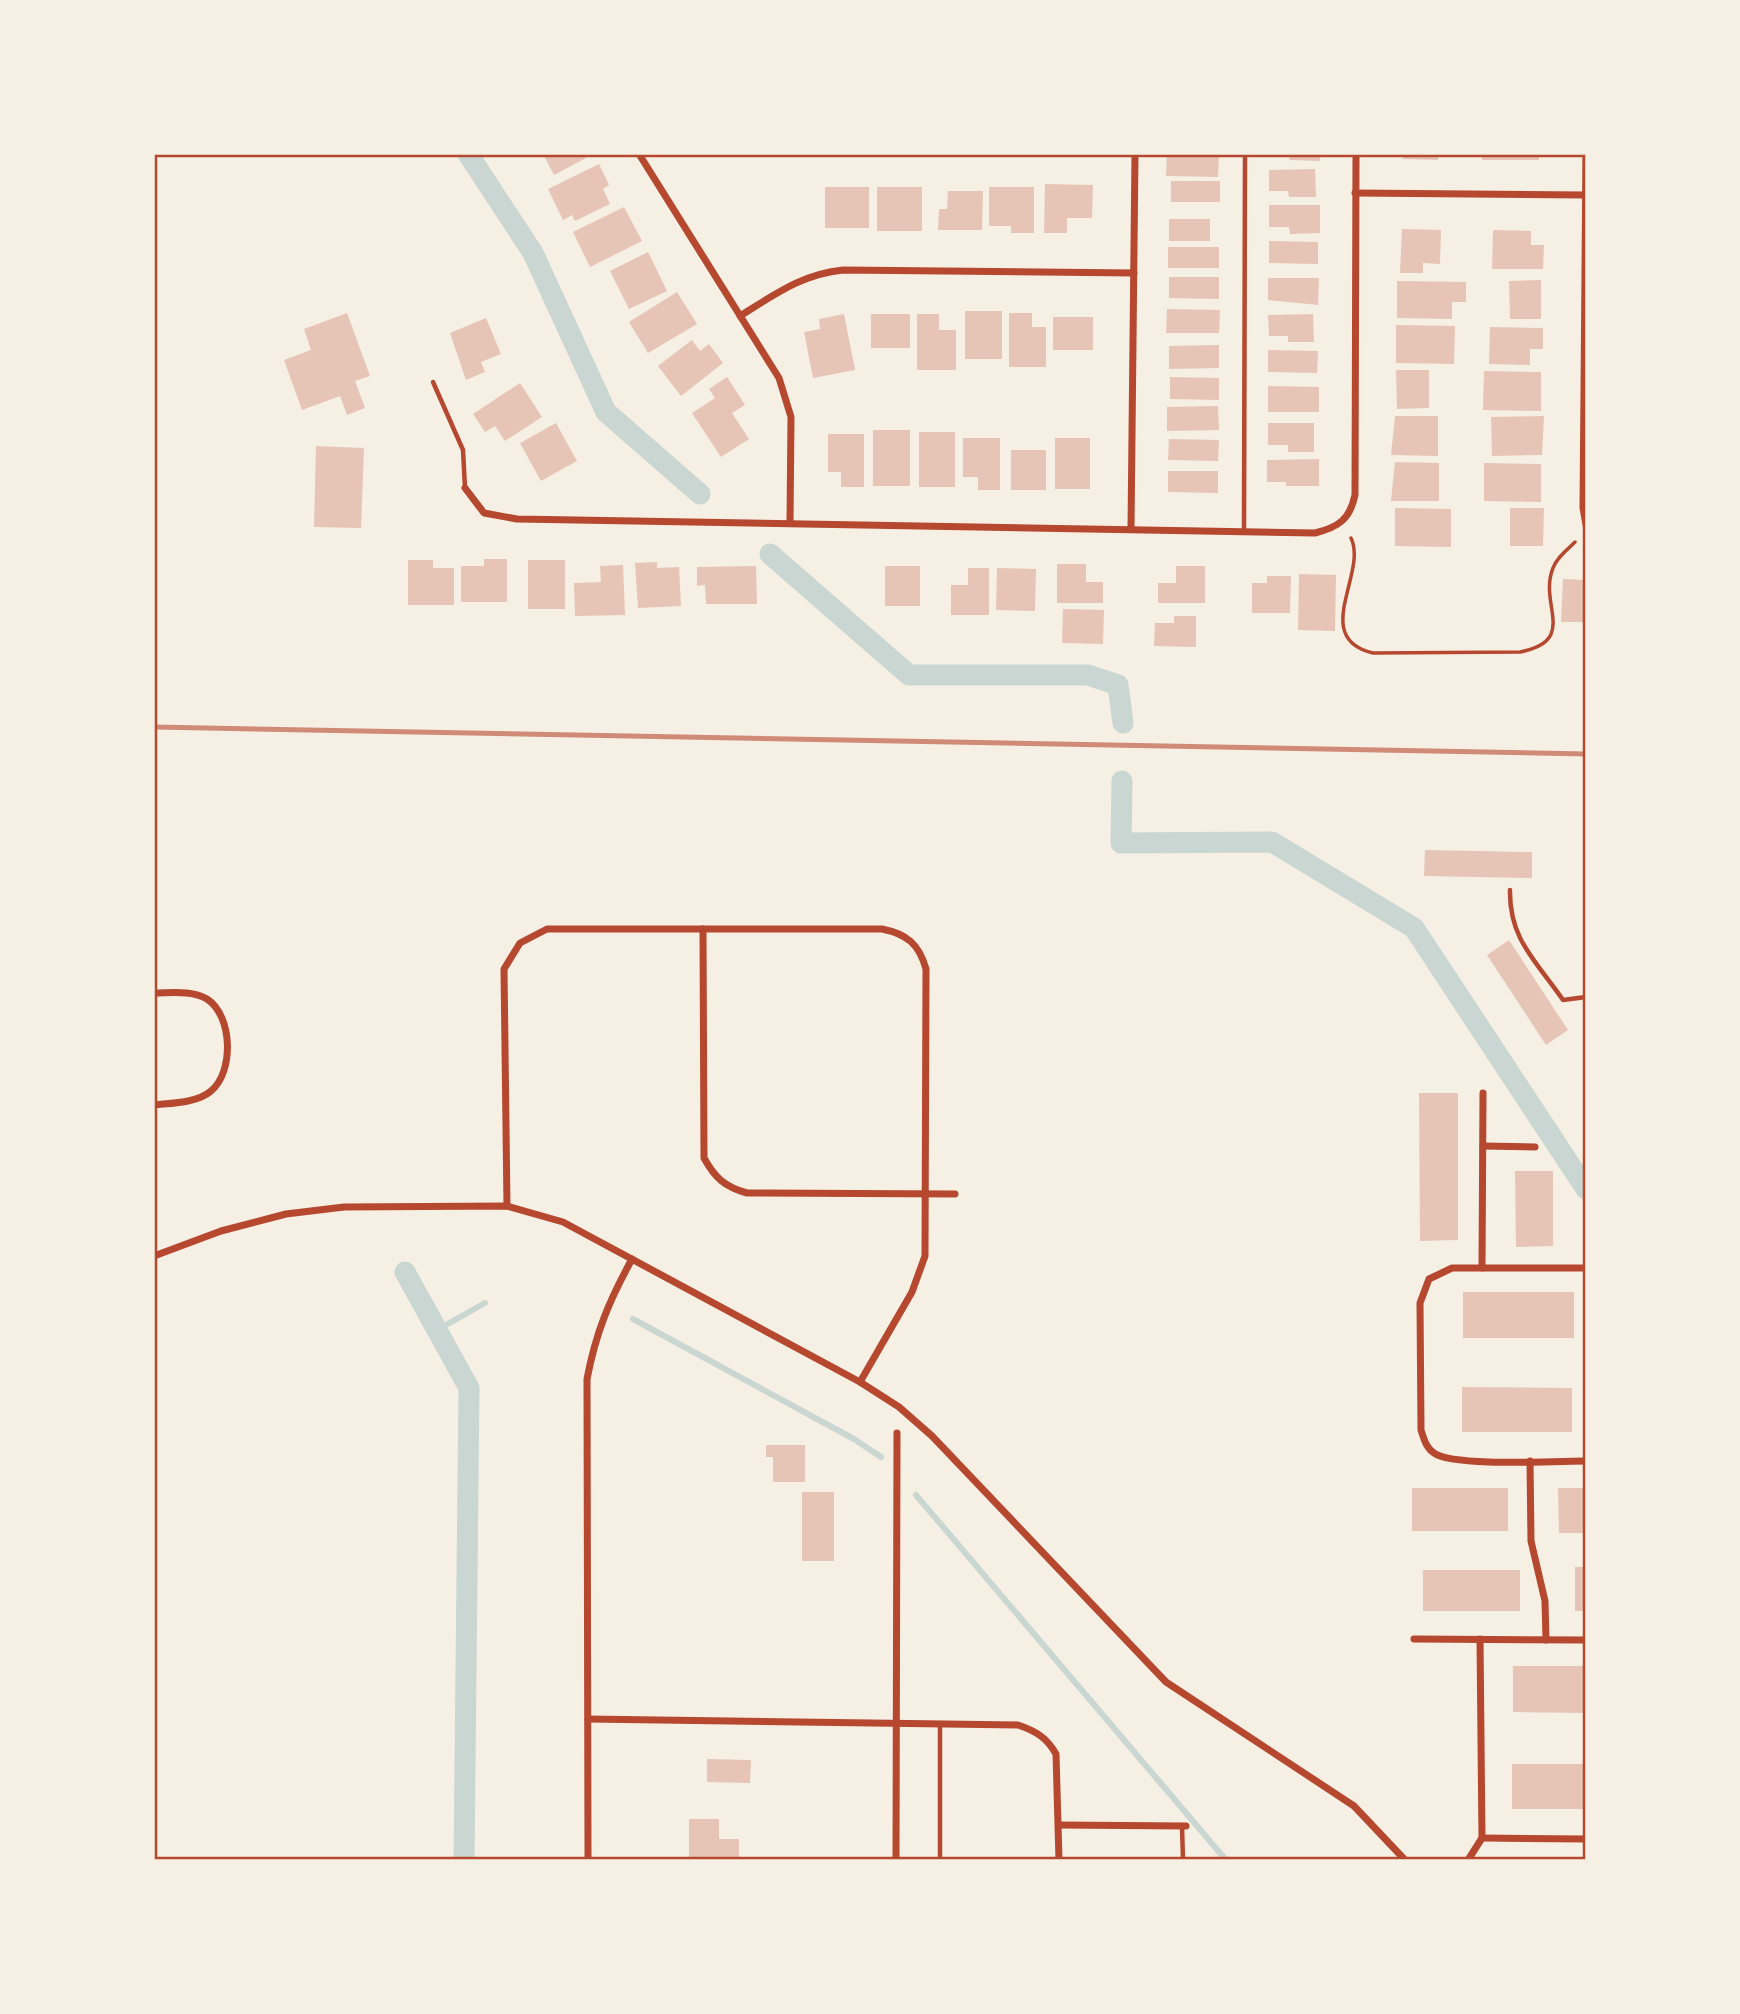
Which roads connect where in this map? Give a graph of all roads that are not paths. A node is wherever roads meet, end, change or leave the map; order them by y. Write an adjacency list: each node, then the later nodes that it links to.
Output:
1 (639, 154): 9 (street)
2 (1135, 154): 8 (street)
3 (1245, 154): 15 (lane)
4 (1356, 154): 6 (street)
5 (1586, 154): 7 (street)
6 (1355, 192): 7 (street); 15 (street)
7 (1585, 195): 13 (street)
8 (1134, 273): 9 (street); 14 (street)
9 (740, 316): 12 (street)
10 (433, 382): 11 (lane)
11 (465, 488): 12 (street)
12 (790, 522): 14 (street)
13 (1586, 525)
14 (1131, 529): 15 (street)
15 (1244, 532)
16 (1510, 890): 19 (lane)
17 (703, 929): 24 (street); 24 (street); 26 (street)
18 (154, 993): 21 (street)
19 (1586, 998)
20 (1483, 1093): 22 (street)
21 (154, 1105)
22 (1483, 1146): 23 (street); 29 (street)
23 (1535, 1147)
24 (925, 1194): 25 (street); 31 (street)
25 (955, 1194)
26 (507, 1206): 27 (street); 28 (street)
27 (154, 1255)
28 (632, 1259): 31 (street); 39 (street)
29 (1482, 1268): 30 (street); 33 (street)
30 (1586, 1268)
31 (860, 1382): 51 (street)
32 (897, 1433): 40 (street)
33 (1531, 1461): 34 (street); 37 (street)
34 (1586, 1461)
35 (1414, 1639): 36 (street)
36 (1480, 1639): 37 (street); 44 (street)
37 (1546, 1640): 38 (street)
38 (1586, 1640)
39 (588, 1719): 40 (street); 46 (street)
40 (896, 1724): 41 (street); 47 (street)
41 (940, 1725): 42 (street); 48 (lane)
42 (1059, 1825): 43 (street); 49 (street)
43 (1184, 1826): 50 (lane)
44 (1482, 1838): 45 (street); 52 (street)
45 (1586, 1839)
46 (588, 1860)
47 (896, 1860)
48 (940, 1860)
49 (1059, 1860)
50 (1182, 1860)
51 (1405, 1860)
52 (1468, 1860)

